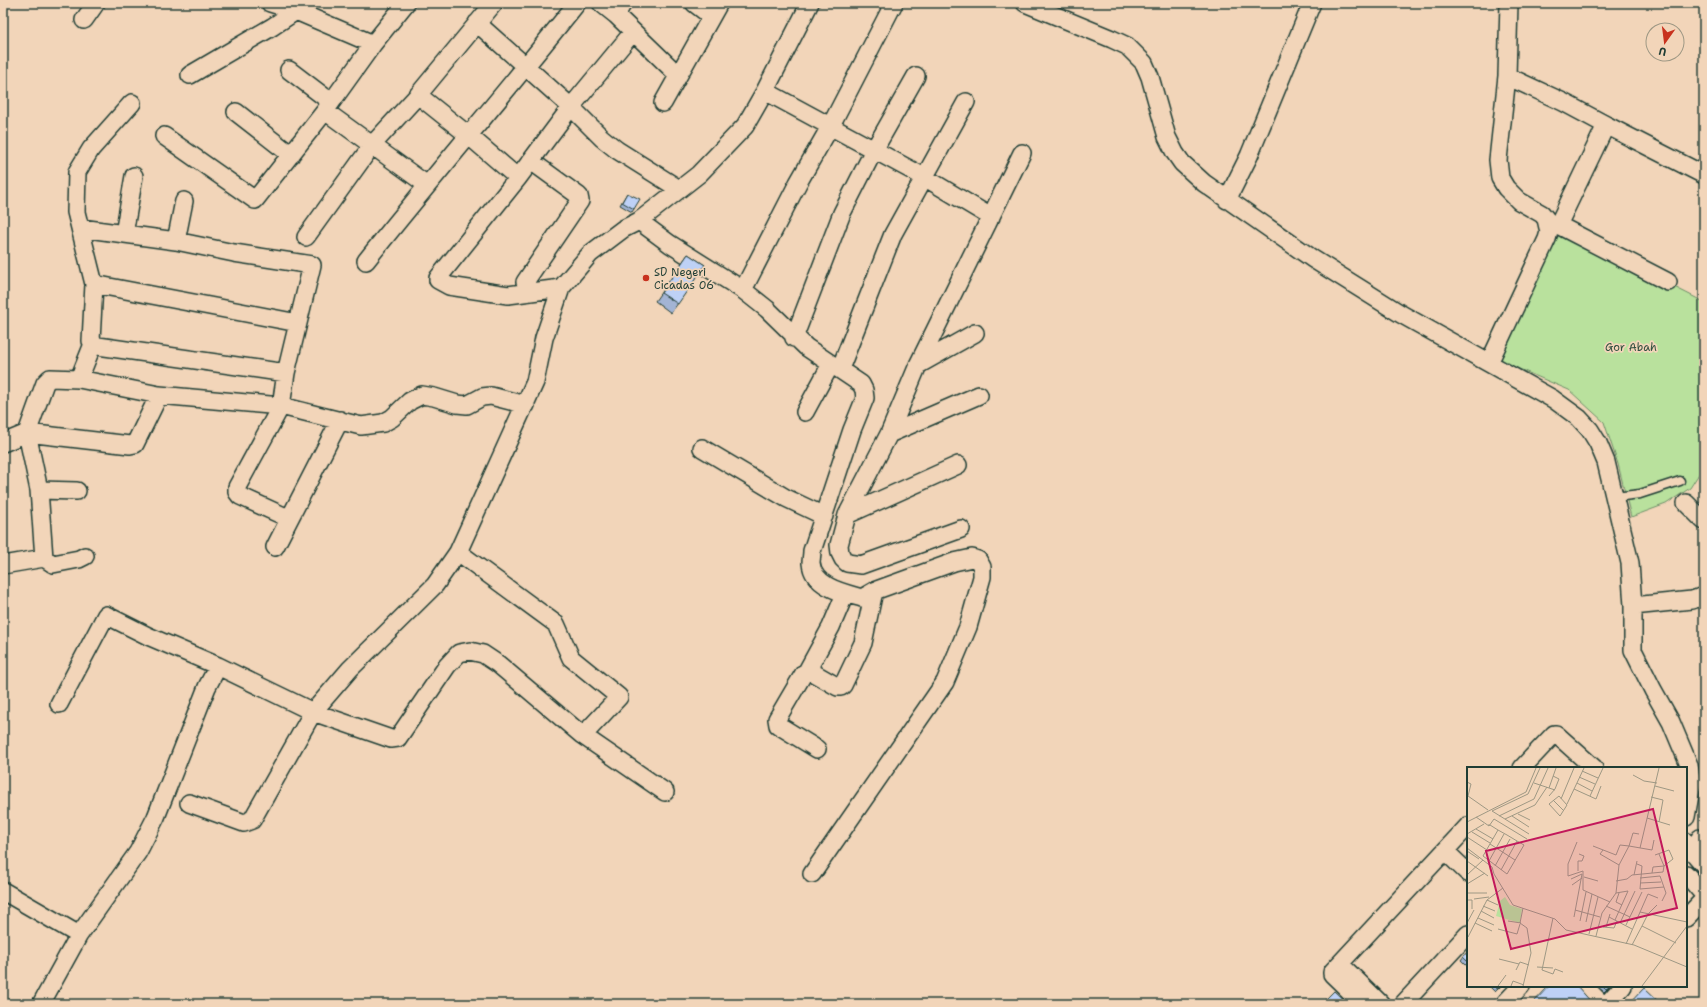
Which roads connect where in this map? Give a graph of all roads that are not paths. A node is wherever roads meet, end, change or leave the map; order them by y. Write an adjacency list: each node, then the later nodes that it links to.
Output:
1 (96, 3): 16 (street)
2 (270, 3): 13 (street)
3 (406, 3): 19 (street)
4 (494, 3): 17 (street)
5 (577, 3): 20 (street)
6 (601, 3): 14 (street)
7 (694, 3): 15 (street)
8 (810, 3): 26 (street)
9 (894, 3): 35 (street)
10 (1025, 3): 49 (street)
11 (1312, 3): 49 (street)
12 (1509, 3): 25 (street)
13 (299, 7): 19 (street); 22 (street)
14 (619, 9): 18 (street)
15 (715, 10): 23 (street)
16 (84, 20)
17 (477, 23): 20 (street); 27 (street)
18 (633, 32): 23 (street); 32 (street)
19 (373, 44): 31 (street)
20 (527, 66): 32 (street); 36 (street)
21 (289, 70): 31 (street)
22 (190, 75)
23 (678, 75): 28 (street)
24 (916, 76): 39 (street)
25 (1507, 76): 34 (street); 53 (street)
26 (765, 91): 35 (street); 48 (street)
27 (418, 95): 36 (street); 38 (street)
28 (662, 102)
29 (966, 102): 45 (street)
30 (132, 103): 54 (street)
31 (328, 106): 38 (street); 41 (street)
32 (571, 107): 42 (street); 48 (street)
33 (236, 112): 41 (street)
34 (1606, 125): 44 (street); 53 (street)
35 (830, 127): 39 (street); 63 (street)
36 (468, 135): 46 (street); 47 (street)
37 (164, 136): 41 (street)
38 (373, 144): 47 (street); 56 (street)
39 (874, 150): 45 (street); 66 (street)
40 (1022, 153): 51 (street)
41 (291, 155)
42 (530, 162): 46 (street); 59 (street)
43 (134, 176): 55 (street)
44 (1704, 176)
45 (924, 177): 51 (street); 70 (street)
46 (518, 178): 62 (street)
47 (427, 185): 58 (street)
48 (679, 188): 52 (street)
49 (1227, 200): 68 (street)
50 (184, 201): 57 (street)
51 (991, 217): 69 (street)
52 (639, 221): 62 (street); 63 (street)
53 (1553, 224): 60 (street); 68 (street)
54 (81, 228): 55 (street); 61 (street)
55 (124, 234): 57 (street)
56 (306, 237)
57 (176, 242): 64 (street)
58 (366, 261)
59 (525, 282)
60 (1668, 282)
61 (94, 284): 64 (street); 67 (street)
62 (561, 288): 75 (street)
63 (743, 290): 66 (street)
64 (298, 323): 71 (street)
65 (975, 333): 69 (street)
66 (794, 338): 70 (street)
67 (93, 344): 71 (street); 72 (street)
68 (1489, 363): 87 (street)
69 (918, 365): 80 (street)
70 (835, 366): 77 (street); 90 (street)
71 (286, 373): 76 (street)
72 (79, 379): 73 (street); 79 (street)
73 (159, 395): 76 (street); 79 (street)
74 (979, 395): 80 (street)
75 (526, 405): 78 (street); 95 (street)
76 (281, 406): 78 (street); 91 (street)
77 (805, 412)
78 (340, 420): 91 (street)
79 (27, 433): 81 (street); 85 (street)
80 (889, 434): 89 (street)
81 (3, 443)
82 (702, 448): 90 (street)
83 (958, 465): 89 (street)
84 (1680, 481): 87 (lane)
85 (39, 490): 86 (street); 97 (street)
86 (77, 491)
87 (1615, 497): 102 (street)
88 (1686, 503): 92 (street)
89 (847, 515): 93 (street)
90 (824, 516): 100 (street)
91 (288, 518): 94 (street)
92 (1704, 521)
93 (961, 529)
94 (274, 547)
95 (458, 552): 106 (street); 107 (street)
96 (86, 556): 97 (street)
97 (44, 558): 98 (street)
98 (3, 565)
99 (874, 591): 100 (street); 104 (street); 119 (street)
100 (845, 594): 104 (street)
101 (1704, 596): 102 (street)
102 (1633, 606): 113 (street)
103 (218, 666): 105 (street); 106 (street); 125 (street)
104 (807, 671): 108 (street)
105 (59, 704)
106 (313, 712): 107 (street); 112 (street)
107 (582, 735): 111 (street)
108 (817, 749)
109 (1523, 767): 110 (street)
110 (1593, 767)
111 (665, 792)
112 (189, 803)
113 (1687, 812)
114 (1467, 827): 116 (street)
115 (1697, 841): 117 (street)
116 (1445, 851): 118 (street); 127 (street)
117 (1704, 865)
118 (1467, 872)
119 (812, 874)
120 (1687, 875): 122 (street)
121 (3, 891): 125 (street)
122 (1704, 895)
123 (1704, 899): 124 (street)
124 (1687, 917)
125 (79, 935): 131 (street)
126 (1467, 935): 134 (street)
127 (1340, 964): 132 (street); 133 (street)
128 (1520, 987): 135 (street)
129 (1585, 987): 136 (street)
130 (1622, 987): 137 (street)
131 (41, 1004)
132 (1363, 1004)
133 (1381, 1004)
134 (1403, 1004)
135 (1504, 1004)
136 (1602, 1004)
137 (1606, 1004)

